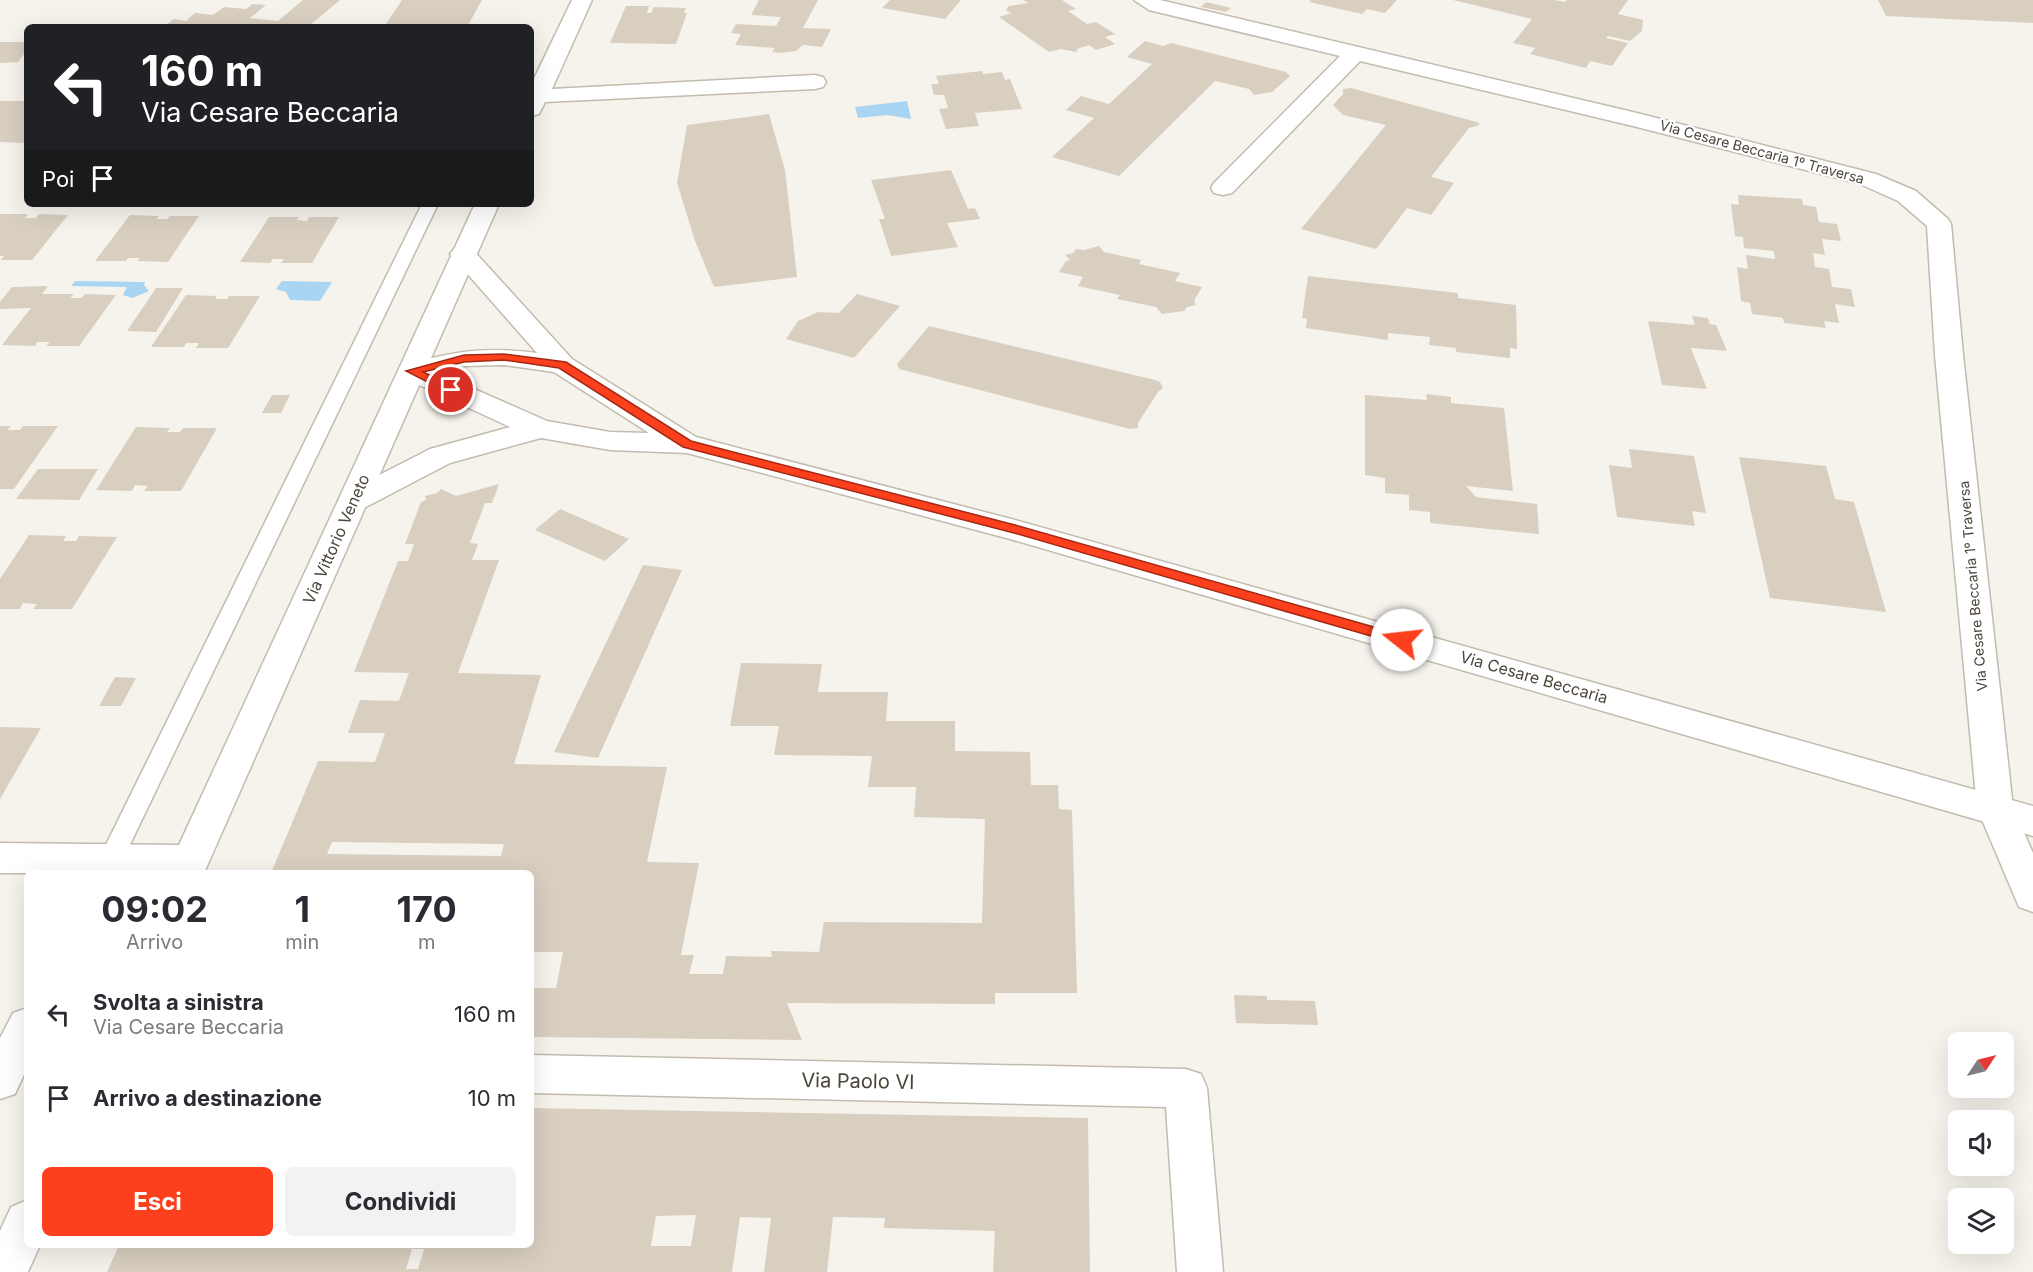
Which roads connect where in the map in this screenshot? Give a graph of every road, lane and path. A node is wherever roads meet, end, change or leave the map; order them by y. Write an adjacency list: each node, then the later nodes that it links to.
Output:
1 (582, 0): 5 (street)
2 (1144, 0): 3 (street, Via Cesare Beccaria 1º Traversa)
3 (1355, 53): 6 (street); 15 (street, Via Cesare Beccaria 1º Traversa)
4 (815, 82): 5 (street)
5 (534, 103)
6 (1223, 188)
7 (429, 207): 18 (lane)
8 (486, 207): 9 (street, Via Vittorio Veneto)
9 (463, 254): 10 (street, Via Cesare Beccaria); 11 (street, Via Vittorio Veneto)
10 (562, 365): 11 (street, Via Cesare Beccaria); 13 (street, Via Cesare Beccaria)
11 (412, 371): 12 (street, Via Cesare Beccaria); 14 (street, Via Vittorio Veneto)
12 (542, 429): 13 (street, Via Cesare Beccaria); 14 (street, Via Cesare Beccaria)
13 (687, 444): 15 (street, Via Cesare Beccaria)
14 (353, 501): 19 (street, Via Vittorio Veneto)
15 (1995, 808): 16 (street, Via Cesare Beccaria); 20 (street, Via Cesare Beccaria 1º Traversa)
16 (2033, 821)
17 (0, 858): 18 (street)
18 (107, 866): 19 (street)
19 (188, 866)
20 (2033, 896)
21 (24, 1032): 23 (street)
22 (534, 1074): 26 (street, Via Paolo VI)
23 (0, 1080)
24 (24, 1229): 25 (street)
25 (4, 1272)
26 (1200, 1272)

